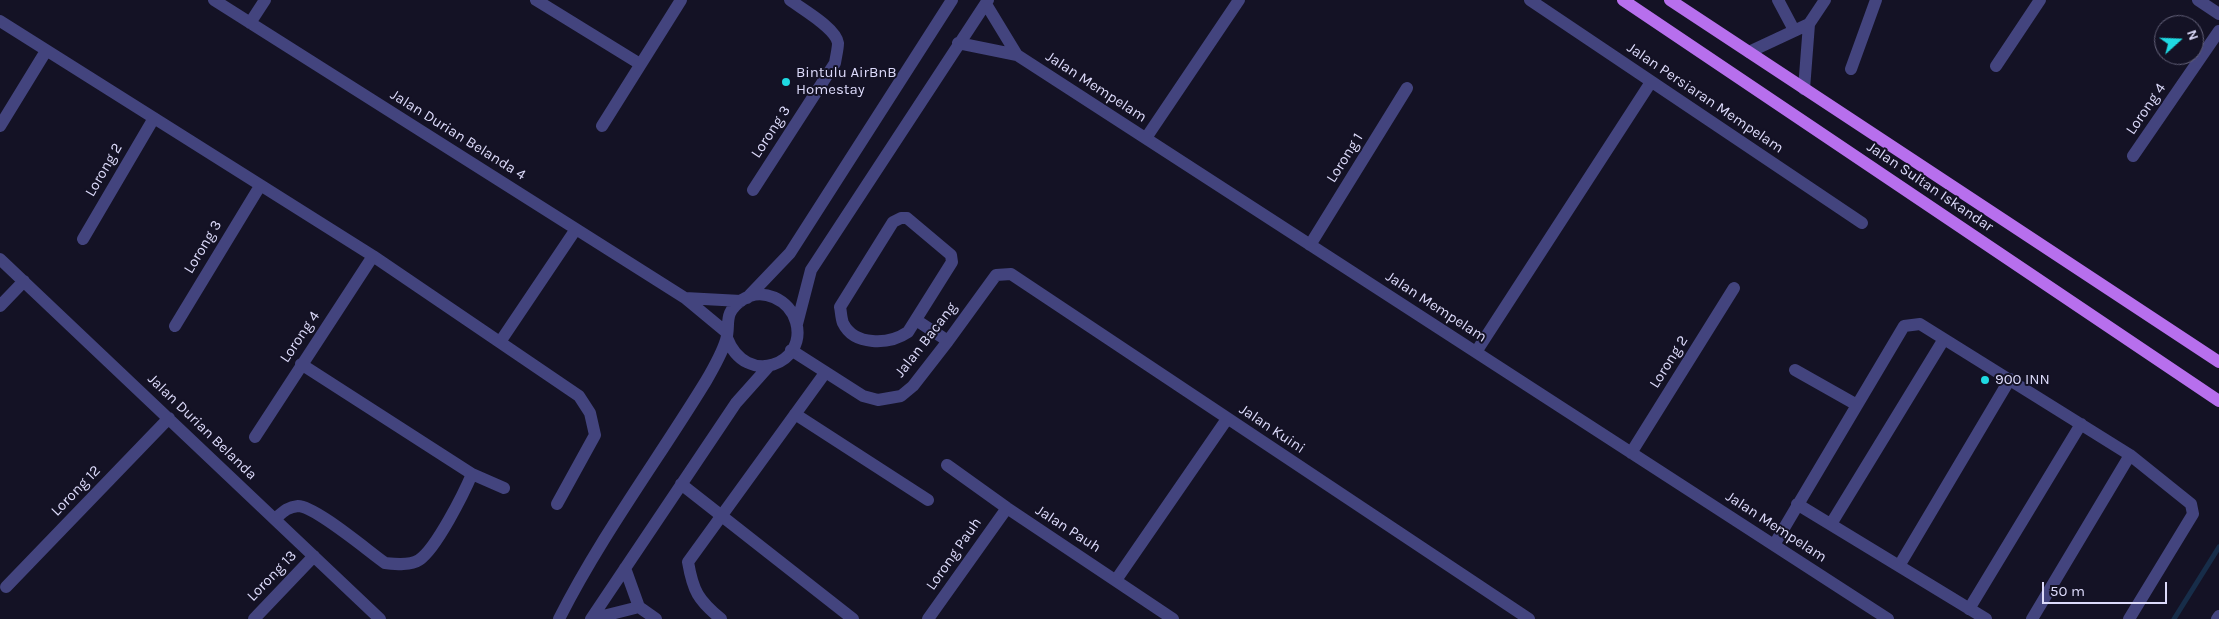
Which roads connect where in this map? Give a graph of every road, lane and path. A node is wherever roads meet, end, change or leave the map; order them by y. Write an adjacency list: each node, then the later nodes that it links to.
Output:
1 (214, 0): 19 (street, Jalan Durian Belanda 4)
2 (265, 0): 19 (street)
3 (536, 0): 27 (street)
4 (681, 0): 27 (street)
5 (790, 0): 39 (street, Lorong 3)
6 (952, 0): 50 (street)
7 (1239, 0): 36 (street)
8 (1530, 0): 30 (street, Jalan Persiaran Mempelam)
9 (1623, 0): 67 (main road, Jalan Sultan Iskandar)
10 (1670, 0): 25 (main road)
11 (1778, 0): 21 (street)
12 (1825, 0): 20 (street)
13 (1876, 0): 29 (street)
14 (2040, 0): 28 (street)
15 (2198, 0): 17 (street)
16 (987, 2): 23 (street); 26 (street, Jalan Mempelam)
17 (2219, 14)
18 (0, 20): 24 (street)
19 (250, 23): 41 (street, Jalan Durian Belanda 4)
20 (1809, 24): 21 (street); 32 (street)
21 (1794, 30): 25 (street)
22 (2219, 31): 37 (street, Lorong 4)
23 (958, 44): 26 (street); 53 (street)
24 (46, 50): 33 (street); 34 (street)
25 (1749, 52): 32 (main road)
26 (1017, 55): 36 (street, Jalan Mempelam)
27 (640, 64): 35 (street)
28 (1996, 66)
29 (1851, 69)
30 (1651, 82): 40 (street, Jalan Persiaran Mempelam); 60 (street)
31 (1407, 88): 43 (street, Lorong 1)
32 (1804, 89): 61 (main road)
33 (154, 118): 38 (street); 42 (street, Lorong 2)
34 (0, 126)
35 (602, 126)
36 (1146, 138): 43 (street, Jalan Mempelam)
37 (2133, 156)
38 (260, 186): 44 (street); 54 (street, Lorong 3)
39 (753, 190)
40 (1862, 223)
41 (576, 229): 49 (street, Jalan Durian Belanda 4); 58 (street)
42 (83, 239)
43 (1310, 245): 60 (street, Jalan Mempelam)
44 (373, 256): 58 (street); 62 (street, Lorong 4)
45 (0, 259): 47 (street, Jalan Durian Belanda)
46 (996, 275): 57 (street, Jalan Bacang); 71 (street, Jalan Kuini)
47 (24, 281): 51 (street); 70 (street, Jalan Durian Belanda)
48 (1734, 288): 74 (street, Lorong 2)
49 (685, 298): 50 (street); 55 (street, Jalan Durian Belanda 4)
50 (744, 299): 53 (street); 55 (street)
51 (0, 306)
52 (916, 320): 52 (street); 57 (street)
53 (797, 324): 59 (street)
54 (175, 326)
55 (726, 335): 63 (street); 97 (street)
56 (1944, 339): 66 (street); 68 (street); 86 (street)
57 (948, 341): 65 (street, Jalan Bacang)
58 (500, 342): 81 (street)
59 (792, 350): 63 (street); 65 (street, Jalan Bacang)
60 (1476, 352): 74 (street, Jalan Mempelam)
61 (2219, 362)
62 (301, 364): 73 (street, Lorong 4); 77 (street)
63 (769, 366): 78 (street)
64 (1795, 370): 68 (street)
65 (825, 373): 69 (street)
66 (2010, 379): 72 (street); 89 (street)
67 (2219, 401)
68 (1857, 406): 82 (street)
69 (795, 414): 80 (street); 84 (street)
70 (169, 418): 85 (street, Jalan Durian Belanda); 92 (street, Lorong 12)
71 (1228, 419): 91 (street); 104 (street, Jalan Kuini)
72 (2080, 424): 75 (street); 94 (street)
73 (255, 437)
74 (1631, 452): 87 (street, Jalan Mempelam)
75 (2130, 455): 107 (street); 108 (street)
76 (947, 465): 83 (street, Jalan Pauh)
77 (472, 474): 79 (street); 85 (street)
78 (681, 484): 84 (street); 90 (street)
79 (504, 488)
80 (928, 500)
81 (557, 504)
82 (1798, 504): 86 (street); 87 (street)
83 (1007, 508): 91 (street, Jalan Pauh); 102 (street, Lorong Pauh)
84 (721, 516): 100 (street); 101 (street)
85 (275, 519): 88 (street, Jalan Durian Belanda)
86 (1831, 524): 89 (street)
87 (1774, 545): 105 (street, Jalan Mempelam)
88 (314, 556): 95 (street, Lorong 13); 96 (street, Jalan Durian Belanda)
89 (1899, 566): 94 (street)
90 (625, 568): 93 (street); 98 (street)
91 (1116, 580): 103 (street, Jalan Pauh)
92 (6, 587)
93 (639, 607): 98 (street); 99 (street)
94 (1969, 609): 106 (street)
95 (254, 619)
96 (380, 619)
97 (559, 619)
98 (591, 619)
99 (656, 619)
100 (721, 619)
101 (853, 619)
102 (928, 619)
103 (1173, 619)
104 (1529, 619)
105 (1888, 619)
106 (1986, 619)
107 (2032, 619)
108 (2129, 619)

